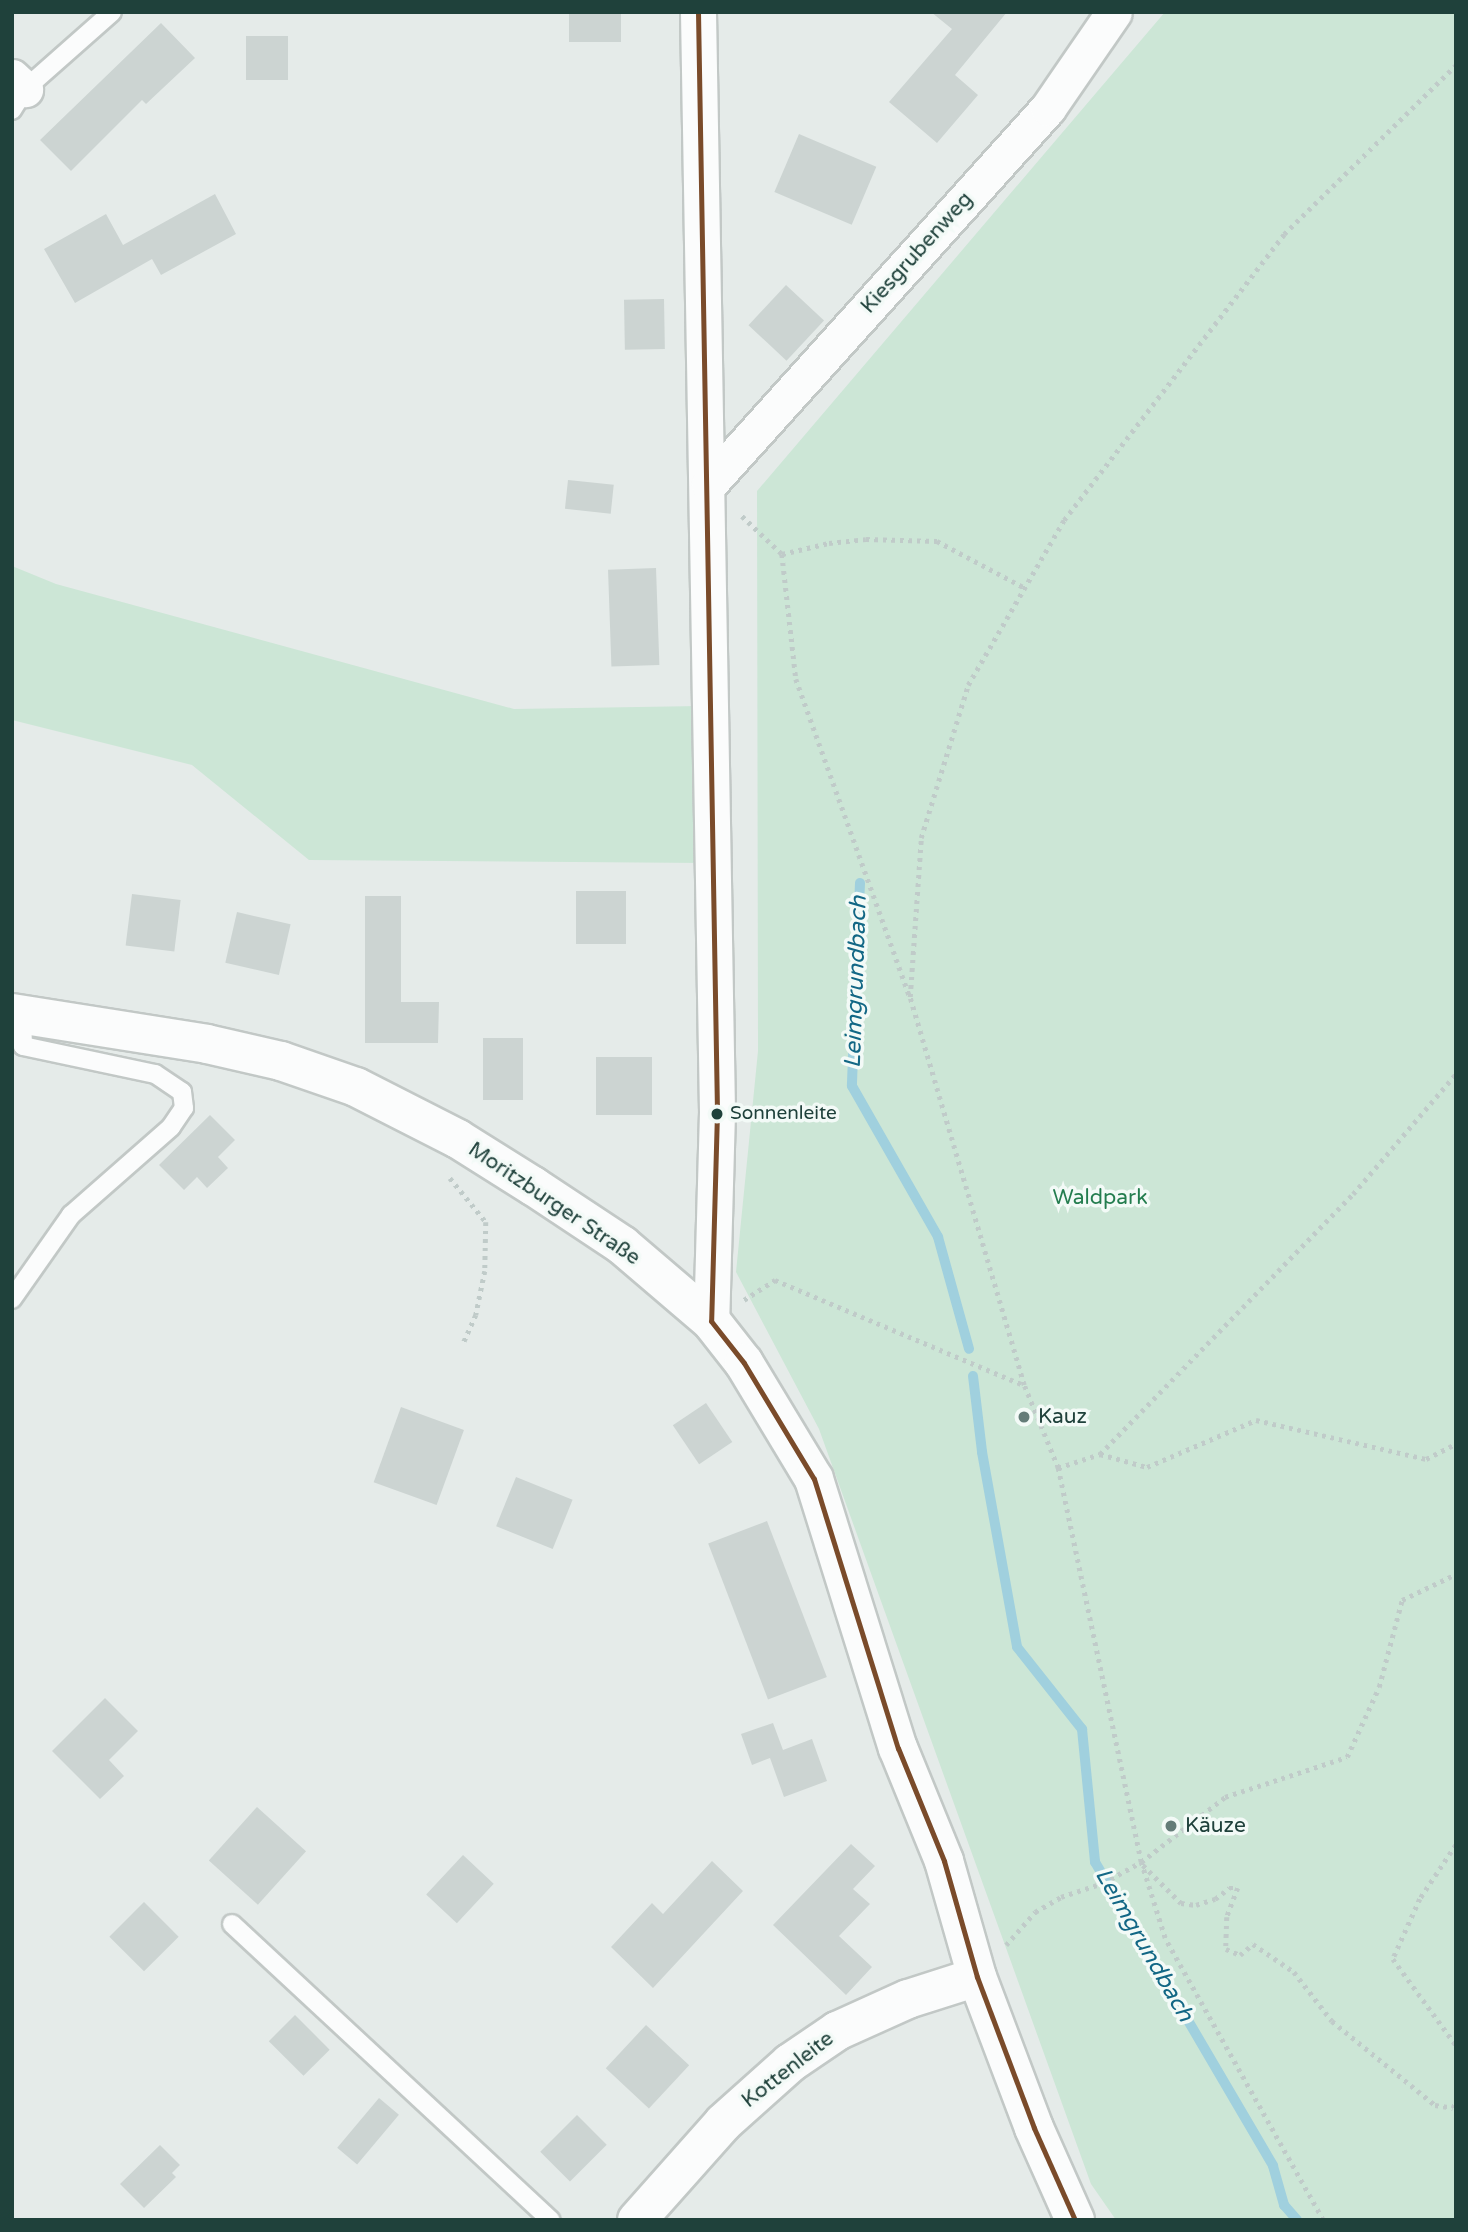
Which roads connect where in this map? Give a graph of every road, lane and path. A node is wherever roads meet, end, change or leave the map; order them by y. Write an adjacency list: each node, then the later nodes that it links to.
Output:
1 (112, 12): 5 (lane)
2 (698, 12): 6 (street)
3 (1114, 12): 6 (street, Kiesgrubenweg)
4 (1456, 65): 8 (path)
5 (17, 92)
6 (709, 484): 7 (path); 15 (street)
7 (782, 554): 8 (path); 9 (path)
8 (1025, 588): 9 (path)
9 (910, 998): 17 (path)
10 (18, 1033): 12 (street, Moritzburger Straße); 14 (lane)
11 (1456, 1074): 19 (path)
12 (458, 1139): 15 (street, Moritzburger Straße); 16 (path)
13 (775, 1280): 17 (path)
14 (12, 1299)
15 (711, 1321): 25 (street, Moritzburger Straße)
16 (464, 1342)
17 (1024, 1385): 20 (path)
18 (1456, 1444): 19 (path)
19 (1100, 1454): 20 (path)
20 (1058, 1468): 23 (path)
21 (1456, 1574): 23 (path)
22 (1456, 1845): 26 (path)
23 (1141, 1862): 25 (path); 27 (path); 31 (path)
24 (232, 1924): 28 (lane)
25 (977, 1977): 29 (street, Kottenleite); 30 (street, Moritzburger Straße)
26 (1456, 2045)
27 (1456, 2100)
28 (551, 2220)
29 (637, 2220)
30 (1075, 2220)
31 (1323, 2220)

